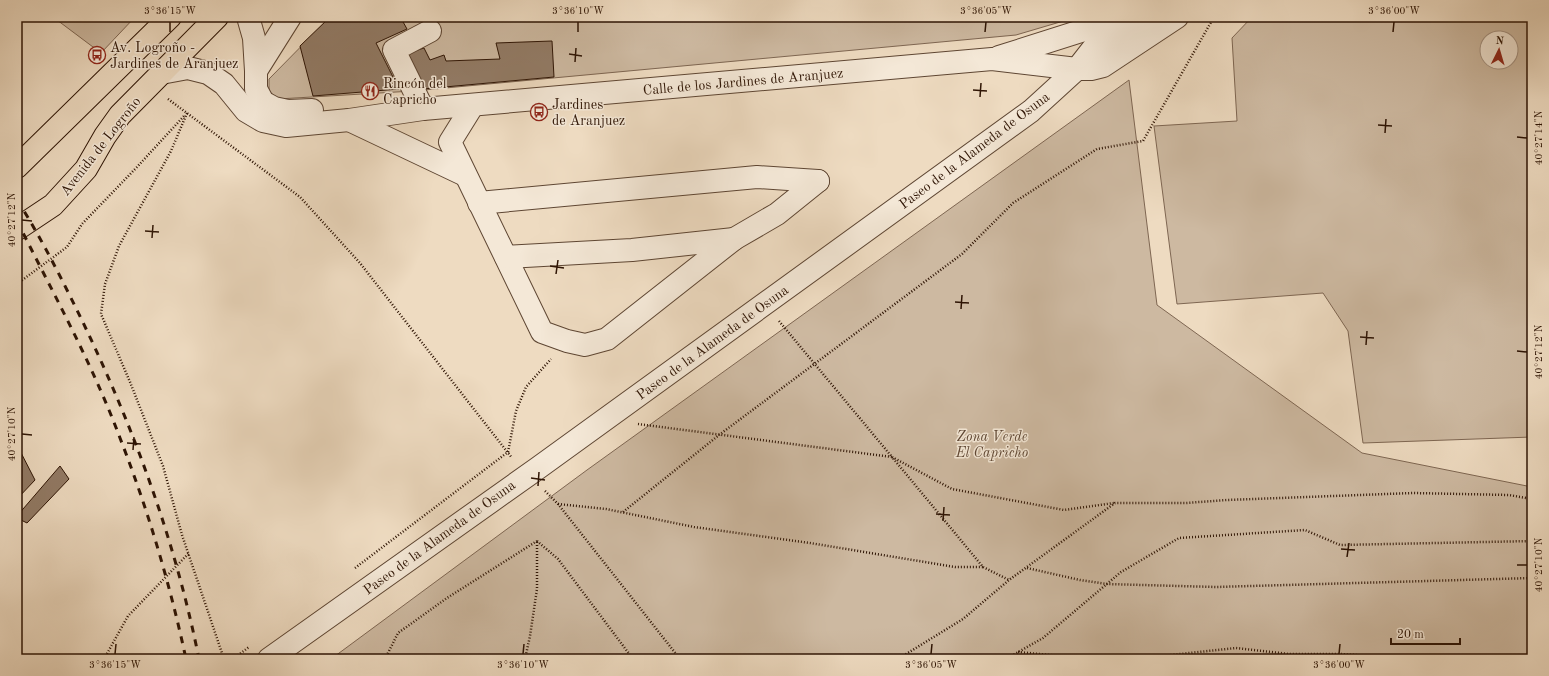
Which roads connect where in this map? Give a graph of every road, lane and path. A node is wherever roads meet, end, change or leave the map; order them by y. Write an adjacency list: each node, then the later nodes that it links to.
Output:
1 (170, 17): 20 (main road)
2 (217, 17): 13 (main road, Avenida de Logroño)
3 (248, 17): 12 (street)
4 (290, 17): 12 (street)
5 (1125, 17): 10 (street, Calle de los Jardines de Aranjuez)
6 (1148, 17): 11 (street, Paseo de la Alameda de Osuna)
7 (1177, 17): 11 (street, Calle de los Jardines de Aranjuez)
8 (1214, 17): 29 (path)
9 (430, 31): 16 (street)
10 (992, 59): 11 (street, Calle de los Jardines de Aranjuez); 15 (street, Calle de los Jardines de Aranjuez)
11 (1077, 69): 49 (street, Paseo de la Alameda de Osuna)
12 (256, 71): 17 (street)
13 (161, 72): 19 (street, Calle de los Jardines de Aranjuez); 23 (main road, Avenida de Logroño)
14 (168, 98): 18 (path)
15 (473, 105): 16 (street, Calle de los Jardines de Aranjuez); 21 (street)
16 (423, 109): 17 (street, Calle de los Jardines de Aranjuez)
17 (401, 111): 19 (street, Calle de los Jardines de Aranjuez)
18 (186, 113): 26 (path); 32 (path); 42 (path)
19 (349, 120): 21 (street)
20 (17, 167)
21 (464, 175): 22 (street)
22 (479, 203): 24 (street); 25 (street)
23 (17, 229)
24 (734, 239): 25 (street); 28 (street)
25 (506, 257): 28 (street)
26 (17, 284)
27 (778, 319): 29 (path)
28 (567, 341): 32 (path)
29 (815, 363): 31 (path); 33 (path)
30 (635, 423): 31 (path)
31 (719, 435): 33 (path); 39 (path)
32 (508, 452): 34 (path); 45 (path)
33 (892, 457): 37 (path); 43 (path)
34 (516, 462)
35 (544, 490): 38 (path)
36 (1532, 499): 37 (path)
37 (1115, 503): 44 (path)
38 (558, 504): 39 (path); 60 (path)
39 (623, 512): 43 (path)
40 (537, 541): 57 (path); 58 (path); 59 (path)
41 (1532, 541): 48 (path)
42 (189, 553): 52 (path); 53 (path)
43 (983, 566): 47 (path)
44 (1027, 568): 47 (path); 48 (path)
45 (352, 570)
46 (1532, 578): 48 (path)
47 (1009, 580): 61 (path)
48 (1108, 584): 51 (path)
49 (304, 634): 55 (street, Paseo de la Alameda de Osuna); 56 (street)
50 (252, 645): 54 (path)
51 (1018, 652): 62 (path); 63 (path)
52 (104, 659)
53 (224, 659)
54 (233, 659)
55 (269, 659)
56 (292, 659)
57 (385, 659)
58 (525, 659)
59 (633, 659)
60 (680, 659)
61 (898, 659)
62 (1006, 659)
63 (1422, 659)

